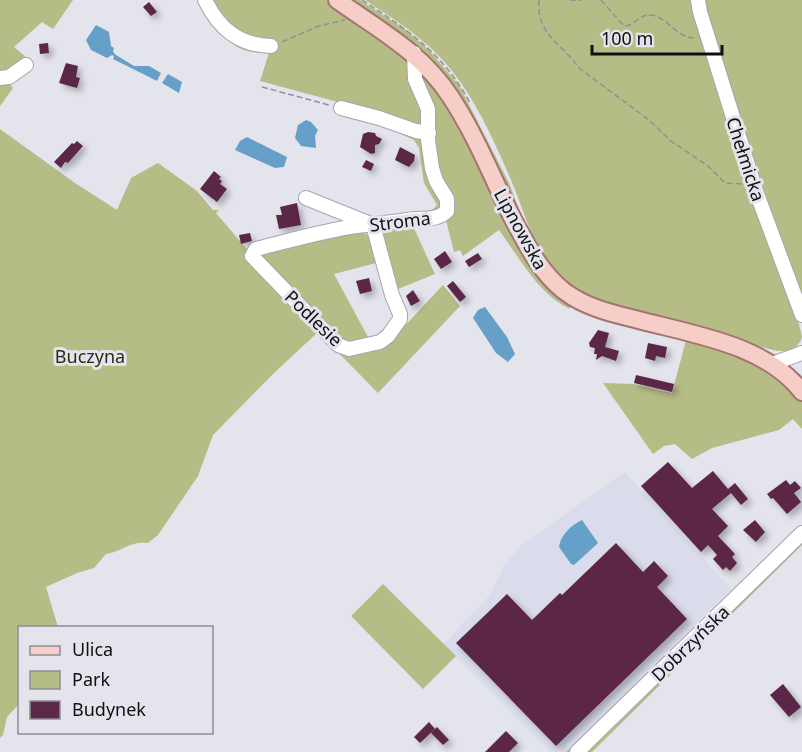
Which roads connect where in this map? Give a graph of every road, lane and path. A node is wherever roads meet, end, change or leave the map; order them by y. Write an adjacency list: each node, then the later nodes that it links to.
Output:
1 (205, 0): 11 (street)
2 (337, 0): 9 (main road, Lipnowska)
3 (362, 0): 17 (path)
4 (539, 0): 19 (path)
5 (570, 0): 6 (path)
6 (582, 0)
7 (601, 0): 10 (path)
8 (698, 0): 10 (street, Chełmicka)
9 (364, 18): 11 (path); 12 (main road, Lipnowska)
10 (708, 36): 19 (street, Chełmicka)
11 (271, 46)
12 (414, 53): 18 (street, Stroma); 25 (main road, Lipnowska)
13 (27, 65): 14 (street)
14 (0, 78)
15 (262, 87): 16 (path)
16 (341, 108): 18 (street)
17 (474, 110)
18 (429, 133): 21 (street, Stroma)
19 (754, 185): 23 (street, Chełmicka)
20 (306, 198): 21 (street)
21 (373, 225): 22 (street, Stroma); 22 (street, Podlesie)
22 (261, 248)
23 (802, 315)
24 (802, 353): 25 (street)
25 (771, 364): 26 (main road, Lipnowska)
26 (802, 392)
27 (802, 533): 28 (street, Dobrzyńska)
28 (577, 752)

